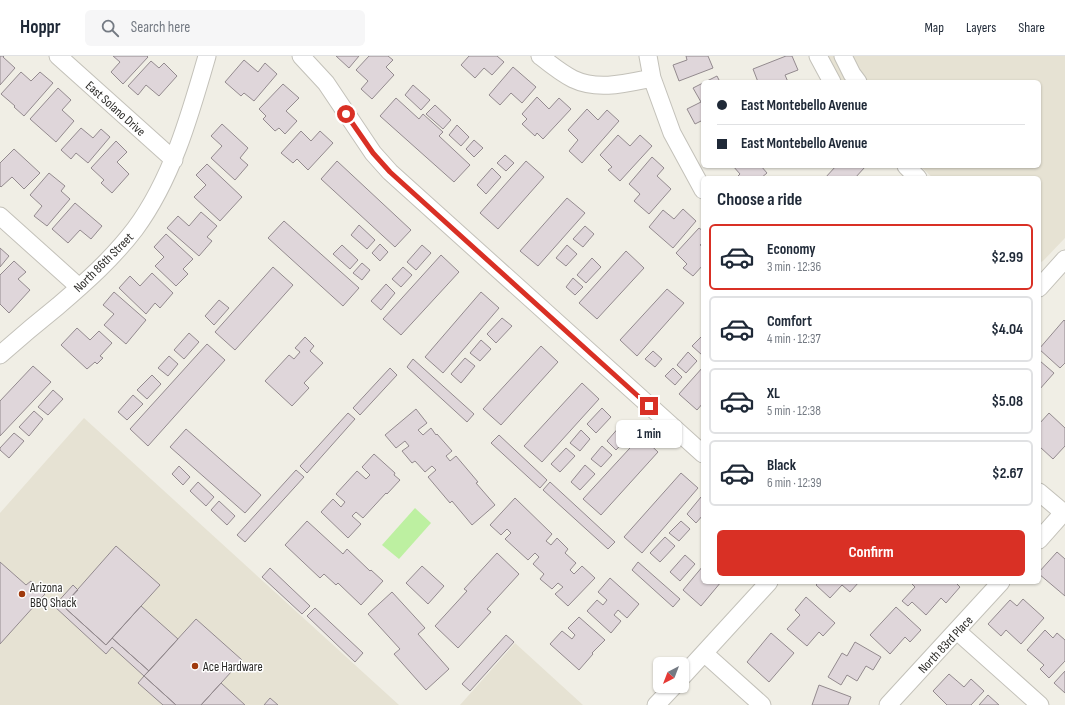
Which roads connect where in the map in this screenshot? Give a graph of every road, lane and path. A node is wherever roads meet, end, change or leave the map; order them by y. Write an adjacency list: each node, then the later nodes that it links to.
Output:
1 (58, 56): 11 (street, East Solano Drive)
2 (207, 56): 11 (street, North 86th Street)
3 (301, 56): 20 (street)
4 (540, 56): 8 (street)
5 (648, 56): 8 (street)
6 (818, 56): 9 (street)
7 (843, 56): 10 (street)
8 (652, 78): 14 (street)
9 (831, 80)
10 (856, 80)
11 (174, 160): 18 (street, North 86th Street)
12 (908, 168): 13 (street)
13 (917, 176)
14 (701, 186)
15 (0, 216): 18 (street)
16 (1065, 259): 17 (street)
17 (1041, 286)
18 (80, 287): 19 (street, North 86th Street)
19 (0, 355)
20 (701, 452)
21 (1041, 494): 22 (street)
22 (1064, 514): 23 (street)
23 (1041, 538)
24 (767, 584): 27 (street)
25 (999, 584): 26 (street, North 83rd Place)
26 (957, 631): 32 (street, North 83rd Place); 33 (street)
27 (704, 653): 28 (street); 31 (street)
28 (689, 669)
29 (667, 693): 30 (street)
30 (656, 705)
31 (762, 705)
32 (888, 705)
33 (1040, 705)

